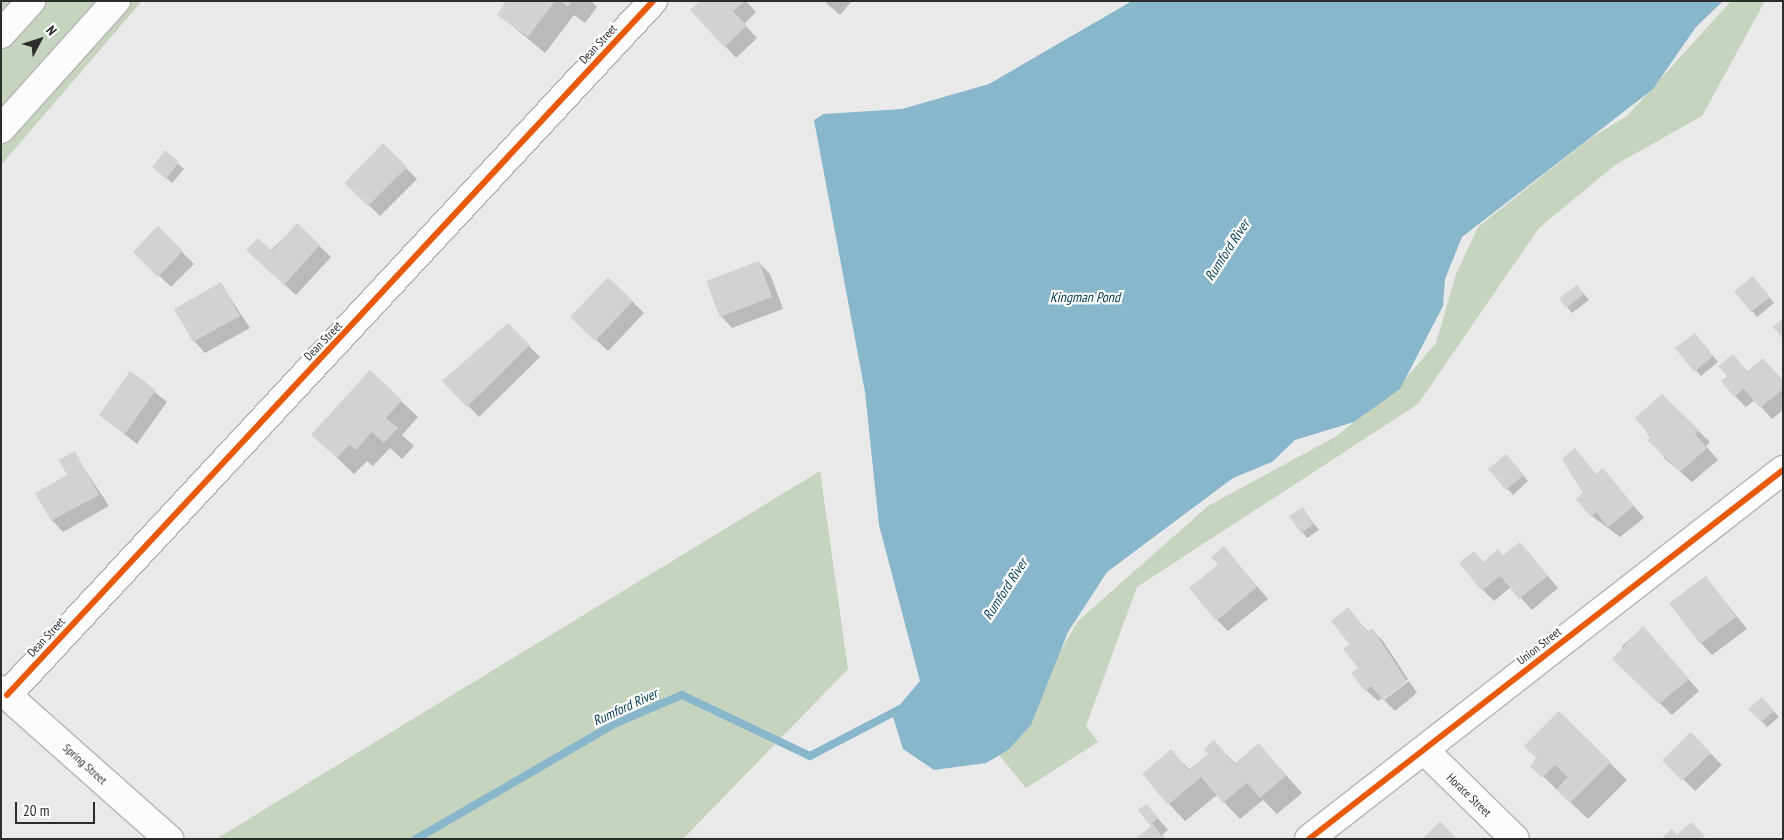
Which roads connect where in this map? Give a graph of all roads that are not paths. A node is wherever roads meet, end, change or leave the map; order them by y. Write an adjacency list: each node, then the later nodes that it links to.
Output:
1 (31, 1): 4 (street)
2 (116, 1): 5 (street)
3 (653, 1): 7 (street, Dean Street)
4 (1, 34)
5 (1, 129)
6 (1783, 470): 8 (street, Union Street)
7 (4, 692): 9 (street, Spring Street)
8 (1424, 750): 10 (street, Union Street); 11 (street, Horace Street)
9 (169, 839)
10 (1309, 839)
11 (1515, 839)

